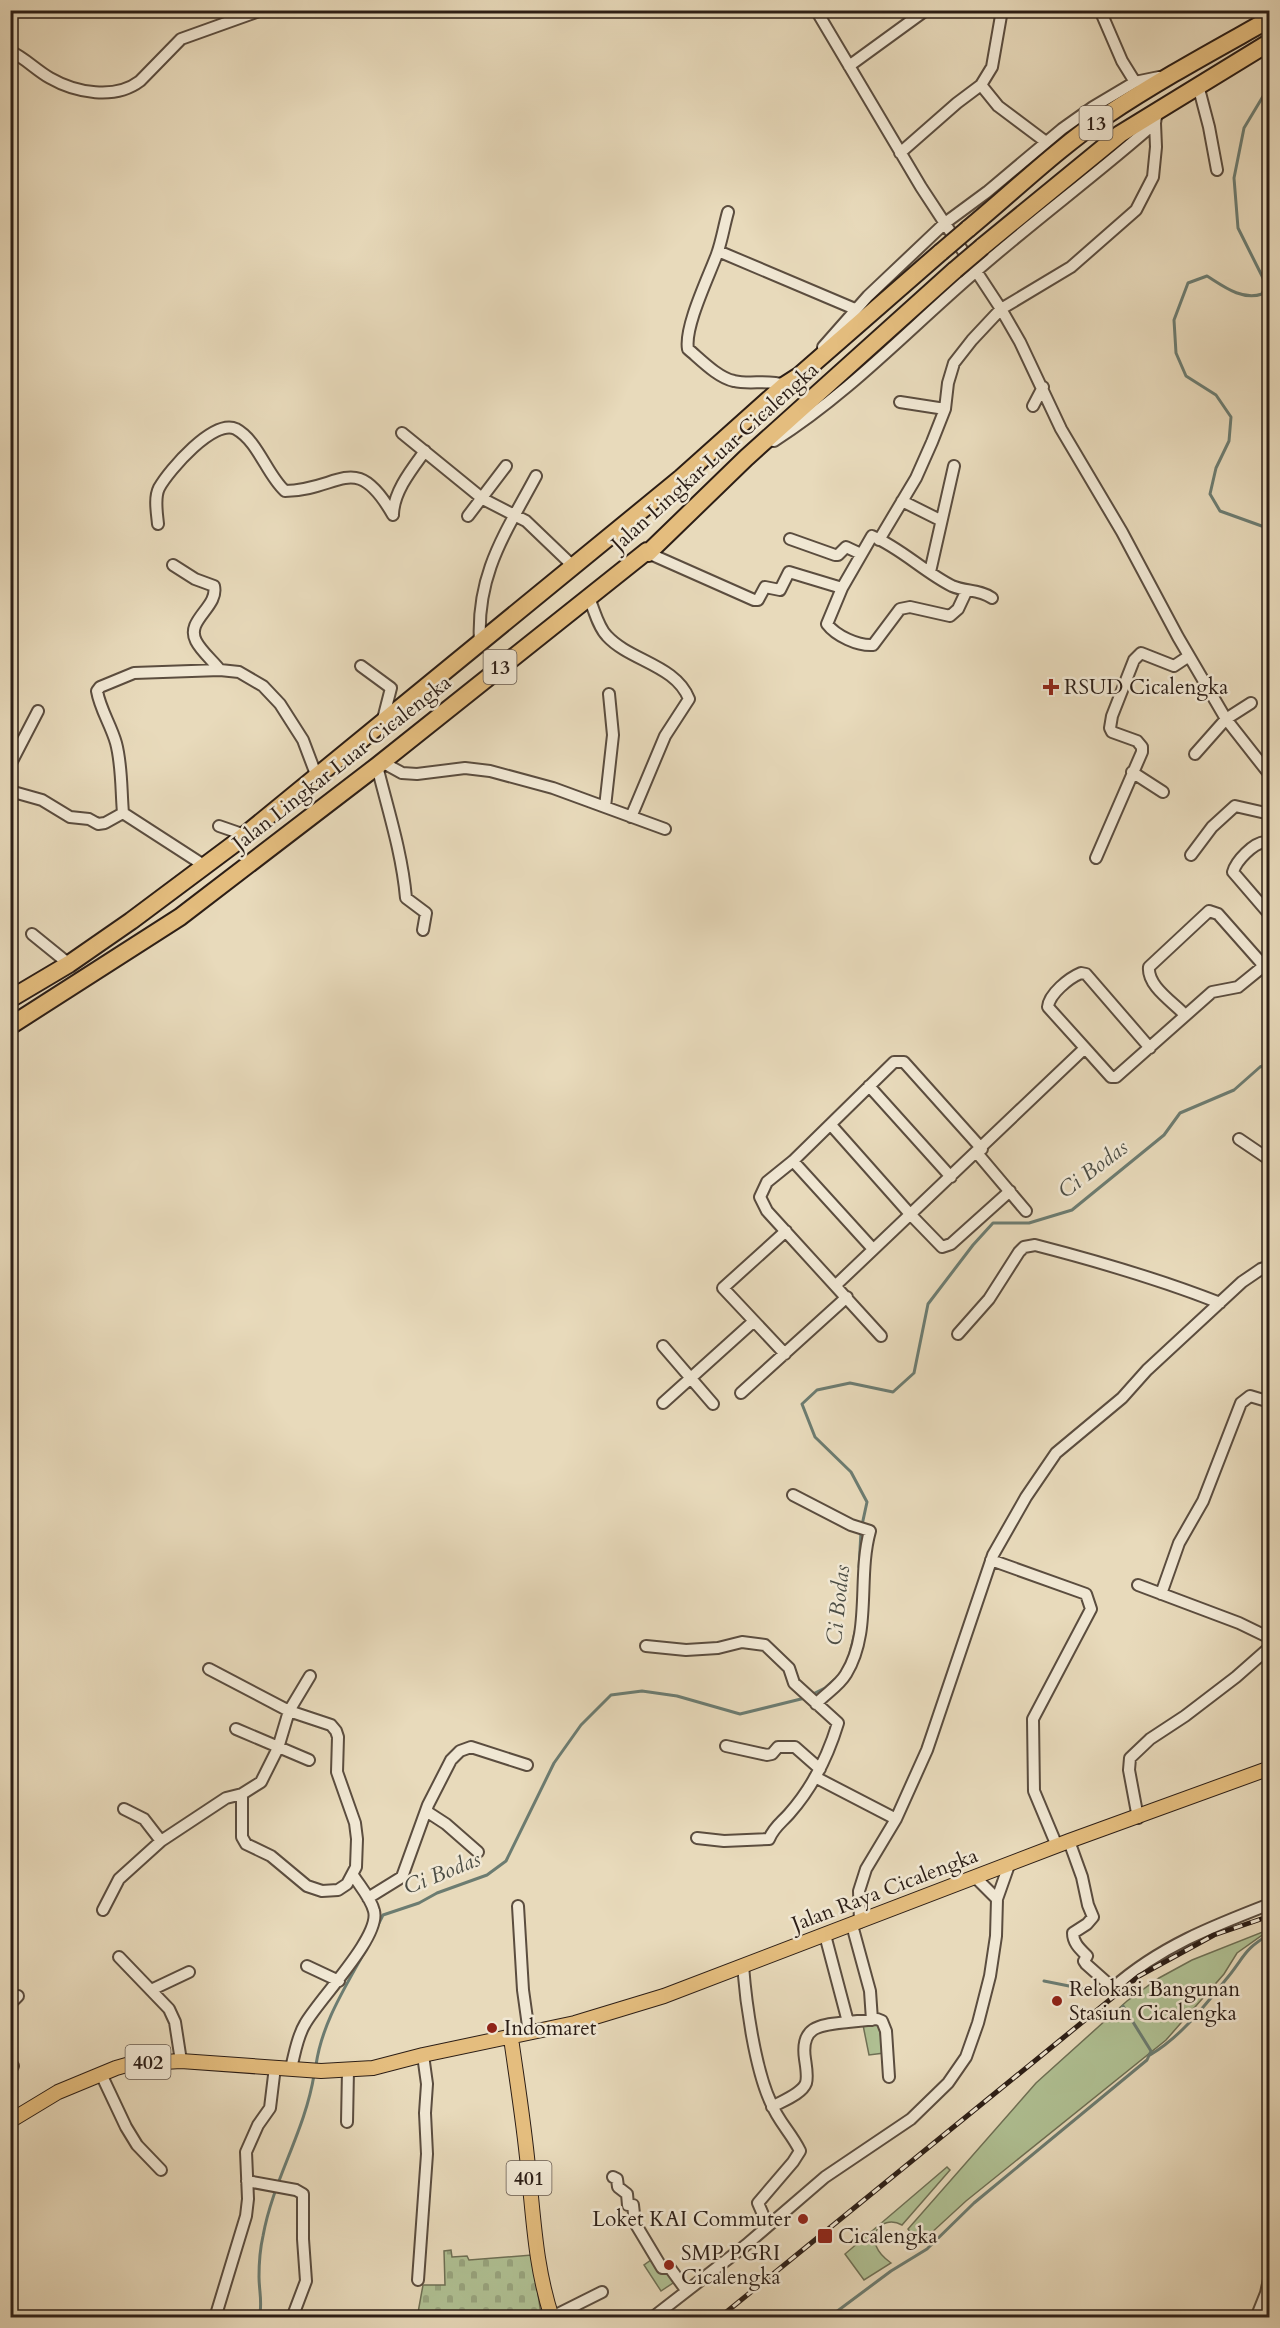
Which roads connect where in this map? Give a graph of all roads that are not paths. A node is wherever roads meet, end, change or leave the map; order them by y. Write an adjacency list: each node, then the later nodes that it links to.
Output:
1 (262, 10): 8 (street)
2 (926, 10): 9 (street)
3 (1002, 10): 12 (street)
4 (1100, 10): 11 (street)
5 (820, 12): 9 (street)
6 (1269, 19): 10 (highway, Jalan Lingkar Luar Cicalengka / 13)
7 (1269, 42): 13 (highway, Jalan Lingkar Luar Cicalengka / 13)
8 (10, 51)
9 (849, 66): 16 (street)
10 (1174, 73): 11 (street); 24 (highway, Jalan Lingkar Luar Cicalengka / 13, bridge)
11 (1135, 82): 15 (street)
12 (981, 85): 15 (street); 16 (street)
13 (1198, 86): 14 (highway, Jalan Lingkar Luar Cicalengka / 13); 17 (street)
14 (1156, 117): 21 (street); 23 (street); 31 (highway, Jalan Lingkar Luar Cicalengka / 13, bridge)
15 (1046, 142): 19 (street)
16 (900, 153): 19 (street)
17 (1217, 170)
18 (728, 212): 20 (street)
19 (945, 223): 21 (street); 22 (street)
20 (718, 251): 22 (street); 24 (street)
21 (975, 272): 23 (street); 31 (street)
22 (855, 309): 24 (street)
23 (1001, 309): 25 (street); 28 (street)
24 (792, 380): 46 (highway, Jalan Lingkar Luar Cicalengka / 13)
25 (1042, 387): 27 (street); 53 (street)
26 (900, 402): 28 (street)
27 (1034, 406)
28 (945, 409): 36 (street)
29 (402, 433): 30 (street)
30 (425, 451): 35 (street); 40 (street)
31 (746, 458): 43 (highway, Jalan Lingkar Luar Cicalengka / 13)
32 (506, 466): 35 (street)
33 (954, 466): 39 (street)
34 (536, 476): 38 (street)
35 (483, 499): 37 (street); 38 (street)
36 (902, 501): 39 (street); 42 (street)
37 (468, 516)
38 (515, 516): 46 (street); 52 (street)
39 (940, 520): 47 (street)
40 (158, 524)
41 (790, 539): 44 (street)
42 (879, 540): 44 (street); 47 (street)
43 (648, 553): 48 (street); 50 (highway, Jalan Lingkar Luar Cicalengka / 13)
44 (861, 555): 48 (street)
45 (173, 565): 55 (street)
46 (574, 567): 52 (highway, Jalan Lingkar Luar Cicalengka / 13)
47 (930, 572): 49 (street)
48 (842, 588): 49 (street)
49 (966, 591): 51 (street)
50 (589, 598): 62 (highway, Jalan Lingkar Luar Cicalengka / 13); 72 (street)
51 (992, 598)
52 (480, 643): 60 (highway, Jalan Lingkar Luar Cicalengka / 13)
53 (1189, 656): 59 (street); 64 (street)
54 (361, 666): 60 (street)
55 (220, 670): 66 (street); 70 (street)
56 (609, 694): 69 (street)
57 (1251, 703): 59 (street)
58 (38, 711): 63 (street)
59 (1226, 719): 61 (street); 65 (street)
60 (382, 723): 66 (highway, Jalan Lingkar Luar Cicalengka / 13)
61 (1195, 754)
62 (379, 764): 69 (street); 81 (street); 87 (highway, Jalan Lingkar Luar Cicalengka / 13)
63 (10, 765)
64 (1132, 772): 68 (street); 78 (street)
65 (1269, 775)
66 (316, 777): 75 (highway, Jalan Lingkar Luar Cicalengka / 13)
67 (10, 791): 70 (street)
68 (1163, 792)
69 (605, 807): 72 (street)
70 (123, 813): 79 (street)
71 (1269, 814): 77 (street)
72 (631, 817): 74 (street)
73 (219, 826): 75 (street)
74 (665, 829)
75 (245, 835): 79 (highway, Jalan Lingkar Luar Cicalengka / 13)
76 (1269, 845): 80 (street)
77 (1191, 855)
78 (1096, 858)
79 (205, 866): 84 (highway, Jalan Lingkar Luar Cicalengka / 13)
80 (1269, 915)
81 (423, 930)
82 (32, 933): 84 (street)
83 (1267, 963): 86 (street); 86 (street)
84 (69, 964): 85 (highway, Jalan Lingkar Luar Cicalengka / 13)
85 (10, 999)
86 (1185, 1015): 89 (street)
87 (10, 1026)
88 (1085, 1048): 89 (street); 89 (street); 93 (street)
89 (1150, 1048)
90 (869, 1086): 91 (street); 93 (street); 96 (street)
91 (831, 1125): 95 (street); 99 (street)
92 (1239, 1139): 94 (street)
93 (979, 1151): 96 (street); 97 (street)
94 (1269, 1160)
95 (793, 1161): 100 (street); 101 (street)
96 (951, 1177): 99 (street)
97 (1010, 1191): 98 (street); 99 (street)
98 (1026, 1210)
99 (910, 1214): 101 (street)
100 (786, 1231): 103 (street); 106 (street)
101 (873, 1249): 103 (street)
102 (1269, 1266): 105 (street)
103 (836, 1285): 104 (street)
104 (847, 1298): 108 (street); 110 (street)
105 (1220, 1303): 107 (street); 117 (street)
106 (754, 1321): 110 (street); 111 (street)
107 (958, 1334)
108 (881, 1336)
109 (663, 1346): 111 (street)
110 (785, 1354): 112 (street)
111 (691, 1378): 114 (street); 115 (street)
112 (741, 1393)
113 (1269, 1402): 119 (street)
114 (663, 1403)
115 (713, 1404)
116 (793, 1495): 125 (street)
117 (991, 1560): 138 (street); 141 (street)
118 (1138, 1585): 119 (street)
119 (1161, 1594): 120 (street)
120 (1269, 1638)
121 (646, 1646): 125 (street)
122 (1269, 1647): 137 (street)
123 (209, 1669): 126 (street)
124 (310, 1676): 126 (street)
125 (815, 1703): 133 (street)
126 (289, 1711): 129 (street); 144 (street)
127 (236, 1729): 129 (street)
128 (726, 1746): 133 (street)
129 (278, 1748): 130 (street); 134 (street)
130 (309, 1760)
131 (527, 1765): 136 (street)
132 (1269, 1768): 137 (main road, Jalan Raya Cicalengka)
133 (817, 1773): 138 (street); 139 (street)
134 (242, 1794): 140 (street); 144 (street)
135 (124, 1809): 140 (street)
136 (426, 1811): 142 (street); 146 (street)
137 (1138, 1818): 141 (main road, Jalan Raya Cicalengka)
138 (896, 1819): 151 (street)
139 (697, 1838)
140 (161, 1841): 150 (street)
141 (1063, 1844): 143 (main road, Jalan Raya Cicalengka); 148 (street)
142 (478, 1852)
143 (1009, 1865): 145 (main road, Jalan Raya Cicalengka); 147 (street)
144 (353, 1875): 146 (street)
145 (976, 1878): 147 (street); 151 (main road, Jalan Raya Cicalengka)
146 (368, 1898): 157 (street)
147 (997, 1899): 176 (street)
148 (1269, 1904)
149 (518, 1906): 161 (street)
150 (103, 1910)
151 (856, 1923): 152 (main road, Jalan Raya Cicalengka); 159 (street)
152 (825, 1935): 155 (main road, Jalan Raya Cicalengka); 160 (street)
153 (119, 1957): 158 (street)
154 (307, 1966): 157 (street)
155 (743, 1966): 161 (main road, Jalan Raya Cicalengka); 170 (street)
156 (189, 1972): 158 (street)
157 (339, 1981): 166 (street)
158 (151, 1990): 164 (street)
159 (872, 2020): 160 (street); 169 (street)
160 (848, 2022): 170 (street)
161 (529, 2033): 162 (main road, Jalan Raya Cicalengka)
162 (511, 2038): 163 (main road, 402); 181 (main road, 401)
163 (423, 2055): 167 (main road, 402); 178 (street)
164 (181, 2061): 165 (main road, 402); 168 (main road, 402)
165 (275, 2067): 166 (main road, 402); 175 (street)
166 (295, 2068): 167 (main road, 402)
167 (348, 2070): 172 (street)
168 (101, 2074): 171 (main road, 402); 173 (street)
169 (889, 2078)
170 (772, 2107): 176 (street)
171 (10, 2121)
172 (347, 2122)
173 (161, 2170)
174 (613, 2177): 179 (street)
175 (253, 2182): 182 (street); 183 (street)
176 (768, 2226): 179 (street)
177 (1269, 2275): 185 (street)
178 (418, 2280)
179 (686, 2290): 184 (street)
180 (602, 2292): 181 (street)
181 (552, 2317)
182 (215, 2318)
183 (292, 2318)
184 (652, 2318)
185 (1256, 2318)

